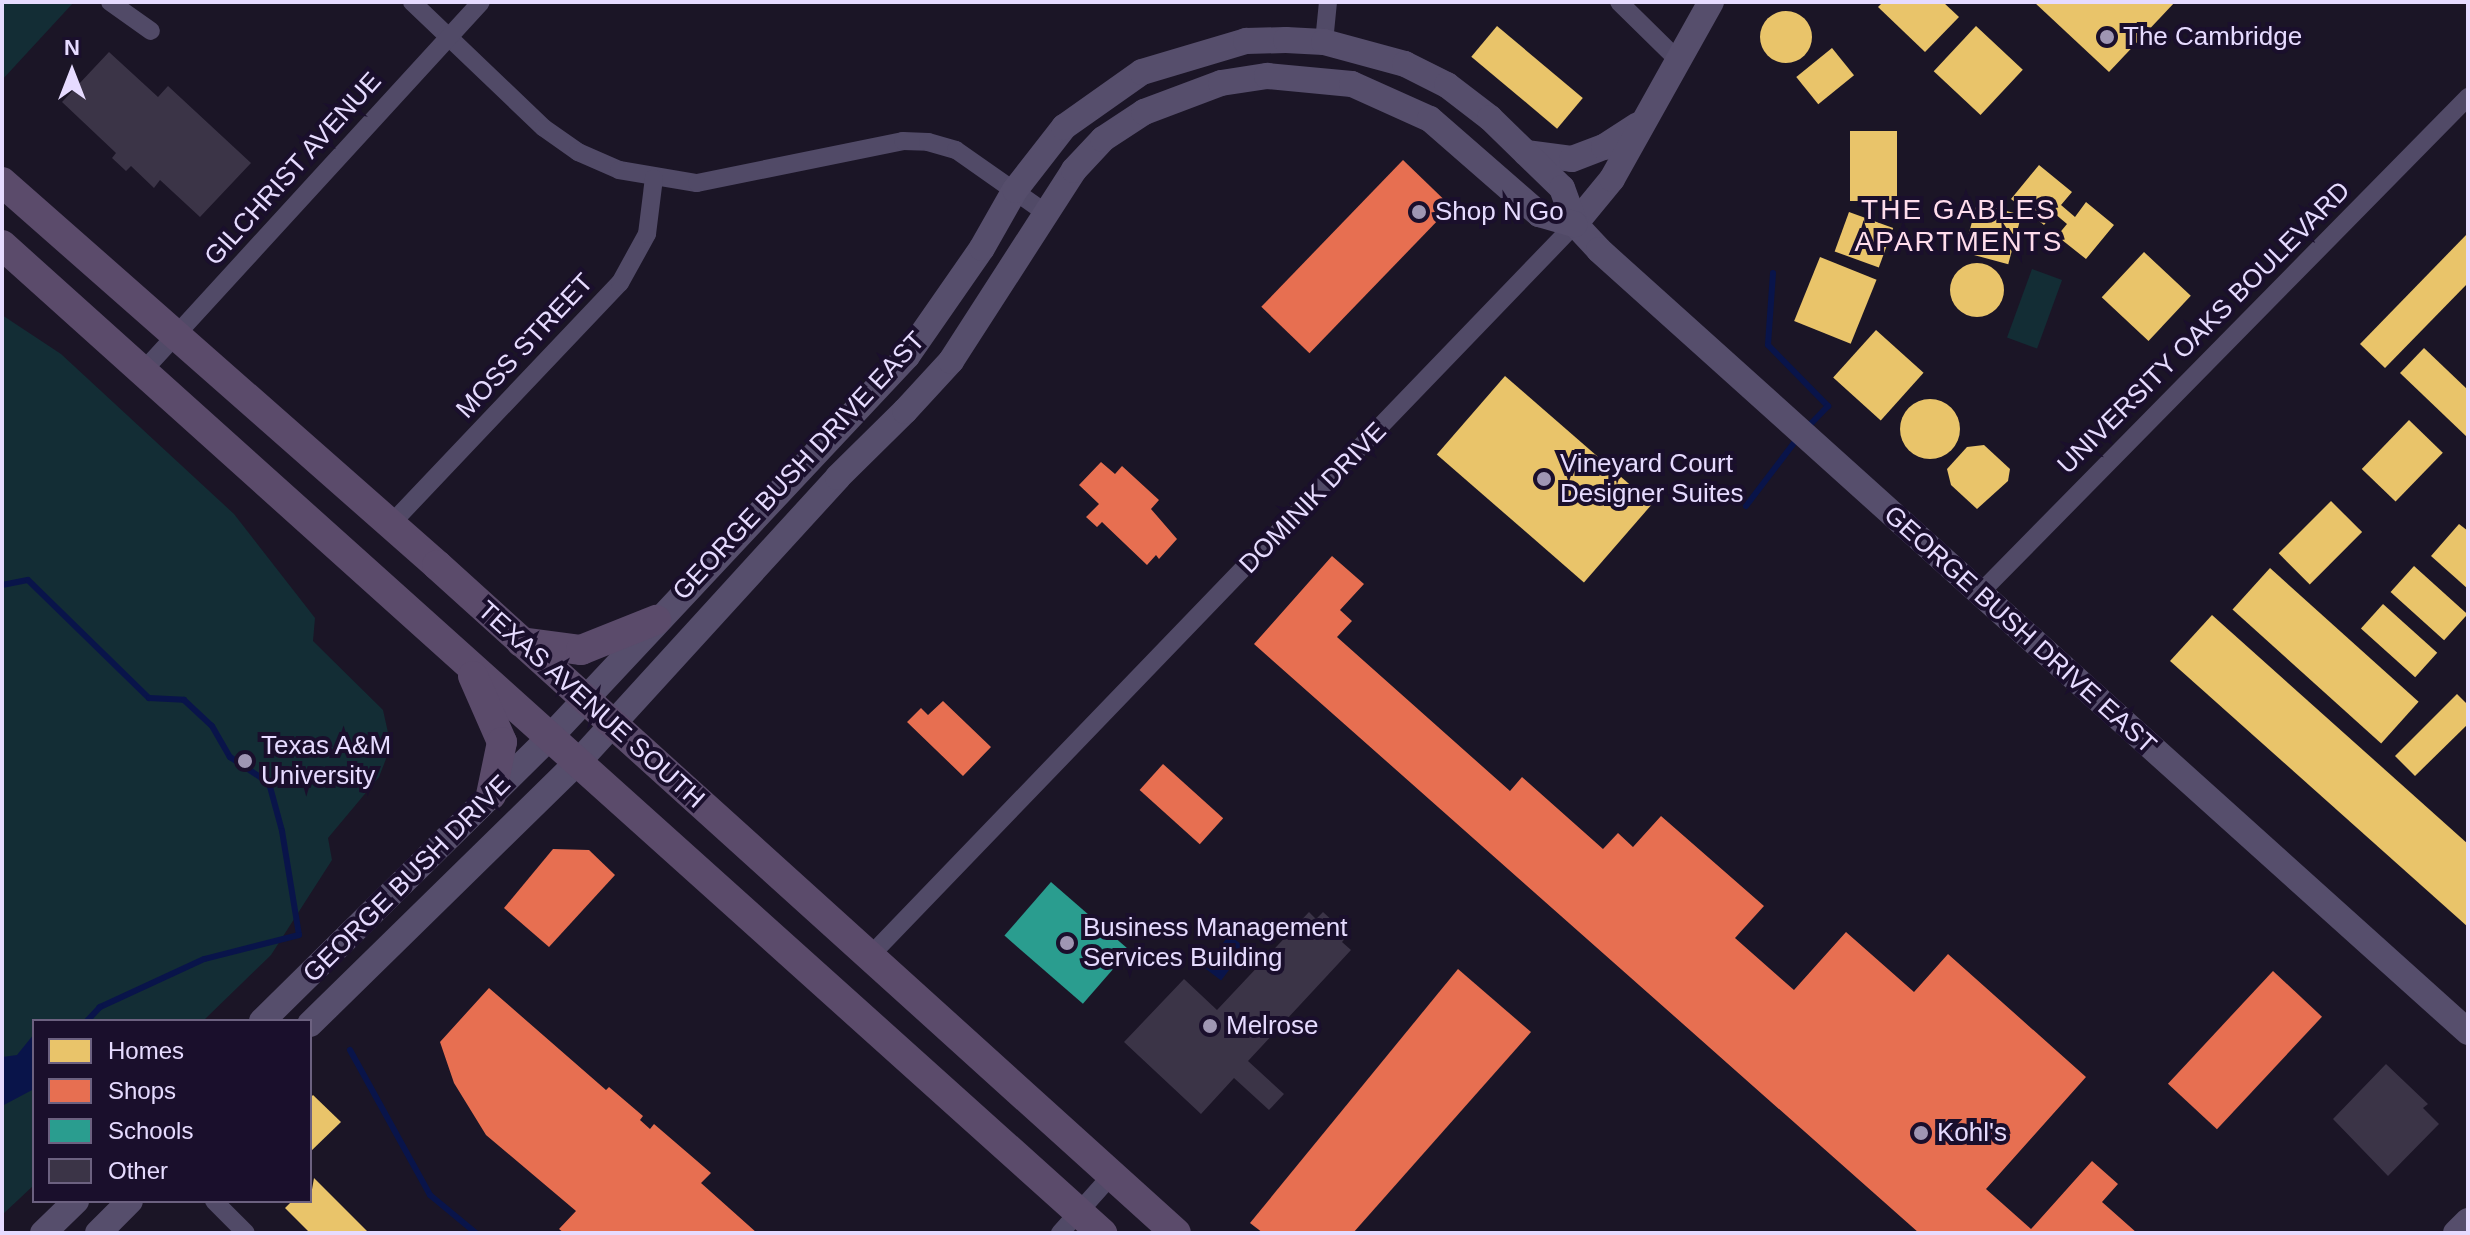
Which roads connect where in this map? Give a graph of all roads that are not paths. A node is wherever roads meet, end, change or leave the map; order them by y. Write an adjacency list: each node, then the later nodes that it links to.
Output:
1 (110, 2): 7 (street)
2 (412, 2): 8 (street)
3 (481, 2): 8 (street, GILCHRIST AVENUE)
4 (1328, 2): 9 (street)
5 (1619, 2): 10 (street)
6 (1711, 2): 10 (street, DOMINIK DRIVE)
7 (151, 31)
8 (447, 37): 14 (street); 20 (street, GILCHRIST AVENUE)
9 (1324, 42): 13 (street, GEORGE BUSH DRIVE EAST); 16 (street, GEORGE BUSH DRIVE EAST)
10 (1676, 58): 12 (street, DOMINIK DRIVE)
11 (2468, 97): 23 (street, UNIVERSITY OAKS BOULEVARD)
12 (1641, 123): 13 (street); 18 (street, DOMINIK DRIVE)
13 (1526, 153): 18 (street, GEORGE BUSH DRIVE EAST)
14 (654, 178): 16 (street); 22 (street, MOSS STREET)
15 (2, 182): 20 (main road, TEXAS AVENUE SOUTH)
16 (1015, 190): 17 (street); 24 (street, GEORGE BUSH DRIVE EAST)
17 (1043, 211): 18 (street, GEORGE BUSH DRIVE EAST); 28 (street, GEORGE BUSH DRIVE EAST)
18 (1575, 224): 23 (street, GEORGE BUSH DRIVE EAST); 32 (street, DOMINIK DRIVE)
19 (2, 245): 21 (main road, TEXAS AVENUE SOUTH)
20 (176, 336): 21 (street, GILCHRIST AVENUE); 22 (main road, TEXAS AVENUE SOUTH)
21 (143, 371): 26 (main road, TEXAS AVENUE SOUTH)
22 (390, 525): 25 (main road, TEXAS AVENUE SOUTH)
23 (1978, 595): 35 (street, GEORGE BUSH DRIVE EAST)
24 (656, 620): 25 (main road); 27 (street, GEORGE BUSH DRIVE EAST)
25 (521, 642): 27 (main road, TEXAS AVENUE SOUTH)
26 (464, 661): 29 (main road, TEXAS AVENUE SOUTH); 31 (main road)
27 (583, 699): 28 (main road, TEXAS AVENUE SOUTH); 29 (street, GEORGE BUSH DRIVE EAST)
28 (610, 723): 30 (street, GEORGE BUSH DRIVE EAST); 32 (main road, TEXAS AVENUE SOUTH)
29 (551, 736): 30 (main road, TEXAS AVENUE SOUTH); 31 (street, GEORGE BUSH DRIVE)
30 (579, 761): 34 (street, GEORGE BUSH DRIVE); 41 (main road, TEXAS AVENUE SOUTH)
31 (491, 795): 33 (street, GEORGE BUSH DRIVE)
32 (868, 958): 36 (main road, TEXAS AVENUE SOUTH)
33 (267, 1018)
34 (312, 1022)
35 (2468, 1032)
36 (1111, 1176): 41 (street); 46 (main road, TEXAS AVENUE SOUTH)
37 (74, 1203): 42 (street)
38 (128, 1203): 43 (street)
39 (216, 1203): 44 (street)
40 (2468, 1221): 47 (street)
41 (1069, 1222): 45 (main road, TEXAS AVENUE SOUTH)
42 (43, 1233)
43 (98, 1233)
44 (246, 1233)
45 (1102, 1233)
46 (1176, 1233)
47 (2456, 1233)

